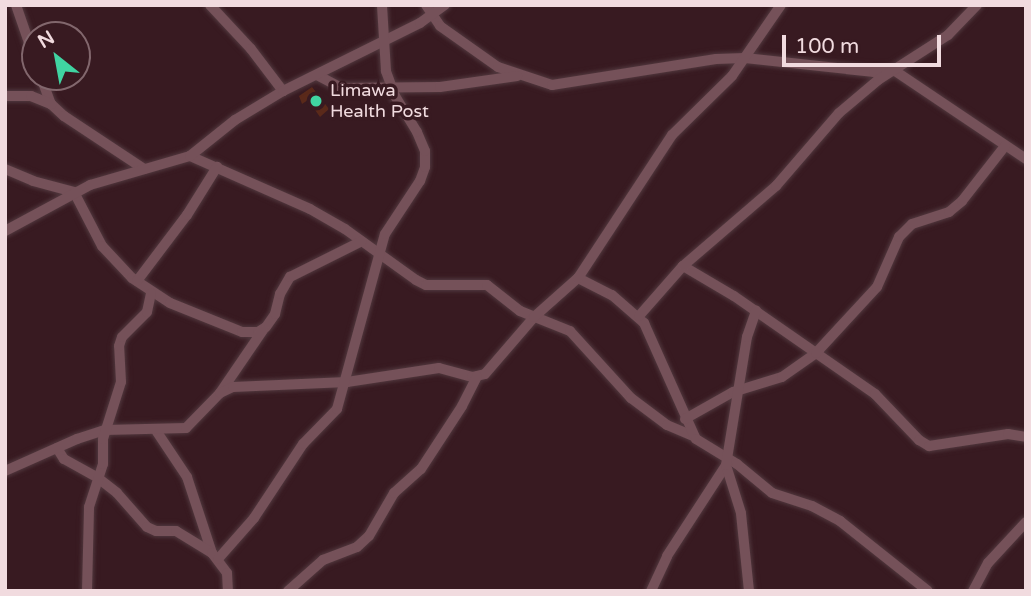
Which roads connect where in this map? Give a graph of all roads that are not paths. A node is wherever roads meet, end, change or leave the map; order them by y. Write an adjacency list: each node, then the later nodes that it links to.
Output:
1 (211, 5): 16 (street)
2 (382, 5): 9 (street)
3 (445, 5): 6 (street)
4 (781, 5): 10 (street)
5 (977, 5): 11 (street)
6 (429, 9): 7 (street); 8 (street)
7 (419, 23): 8 (street); 9 (street)
8 (440, 26): 13 (street)
9 (384, 41): 12 (street); 14 (street)
10 (745, 58): 11 (street); 13 (street); 30 (street)
11 (895, 71): 19 (street); 29 (street)
12 (317, 75): 14 (street); 16 (street)
13 (523, 75): 14 (street)
14 (391, 87): 28 (street)
15 (46, 91): 18 (street)
16 (283, 92): 20 (street)
17 (5, 96): 18 (street)
18 (51, 104): 24 (street)
19 (1005, 146): 21 (street); 37 (street)
20 (190, 156): 22 (street); 24 (street)
21 (1026, 159)
22 (217, 167): 27 (street); 31 (street)
23 (5, 169): 25 (street)
24 (144, 169): 25 (street)
25 (74, 192): 26 (street); 31 (street)
26 (5, 231)
27 (362, 241): 28 (street); 36 (street)
28 (380, 255): 35 (street); 39 (street)
29 (683, 266): 33 (street); 34 (street)
30 (578, 278): 34 (street); 35 (street)
31 (138, 281): 32 (street)
32 (151, 293): 36 (street); 44 (street)
33 (756, 311): 37 (street); 40 (street)
34 (639, 316): 42 (street)
35 (534, 317): 38 (street); 45 (street)
36 (262, 330): 41 (street)
37 (816, 353): 40 (street); 46 (street)
38 (477, 377): 39 (street); 55 (street)
39 (347, 382): 41 (street); 52 (street)
40 (738, 391): 42 (street); 48 (street)
41 (220, 393): 43 (street)
42 (685, 419): 45 (street)
43 (155, 429): 44 (street); 52 (street)
44 (105, 430): 47 (street); 50 (street)
45 (695, 437): 48 (street)
46 (1026, 437)
47 (57, 448): 49 (street); 50 (street)
48 (727, 462): 56 (street); 57 (street); 58 (street)
49 (5, 471)
50 (98, 478): 52 (street); 53 (street)
51 (1024, 525): 59 (street)
52 (215, 556): 54 (street)
53 (87, 591)
54 (228, 591)
55 (288, 591)
56 (651, 591)
57 (749, 591)
58 (928, 591)
59 (973, 591)

